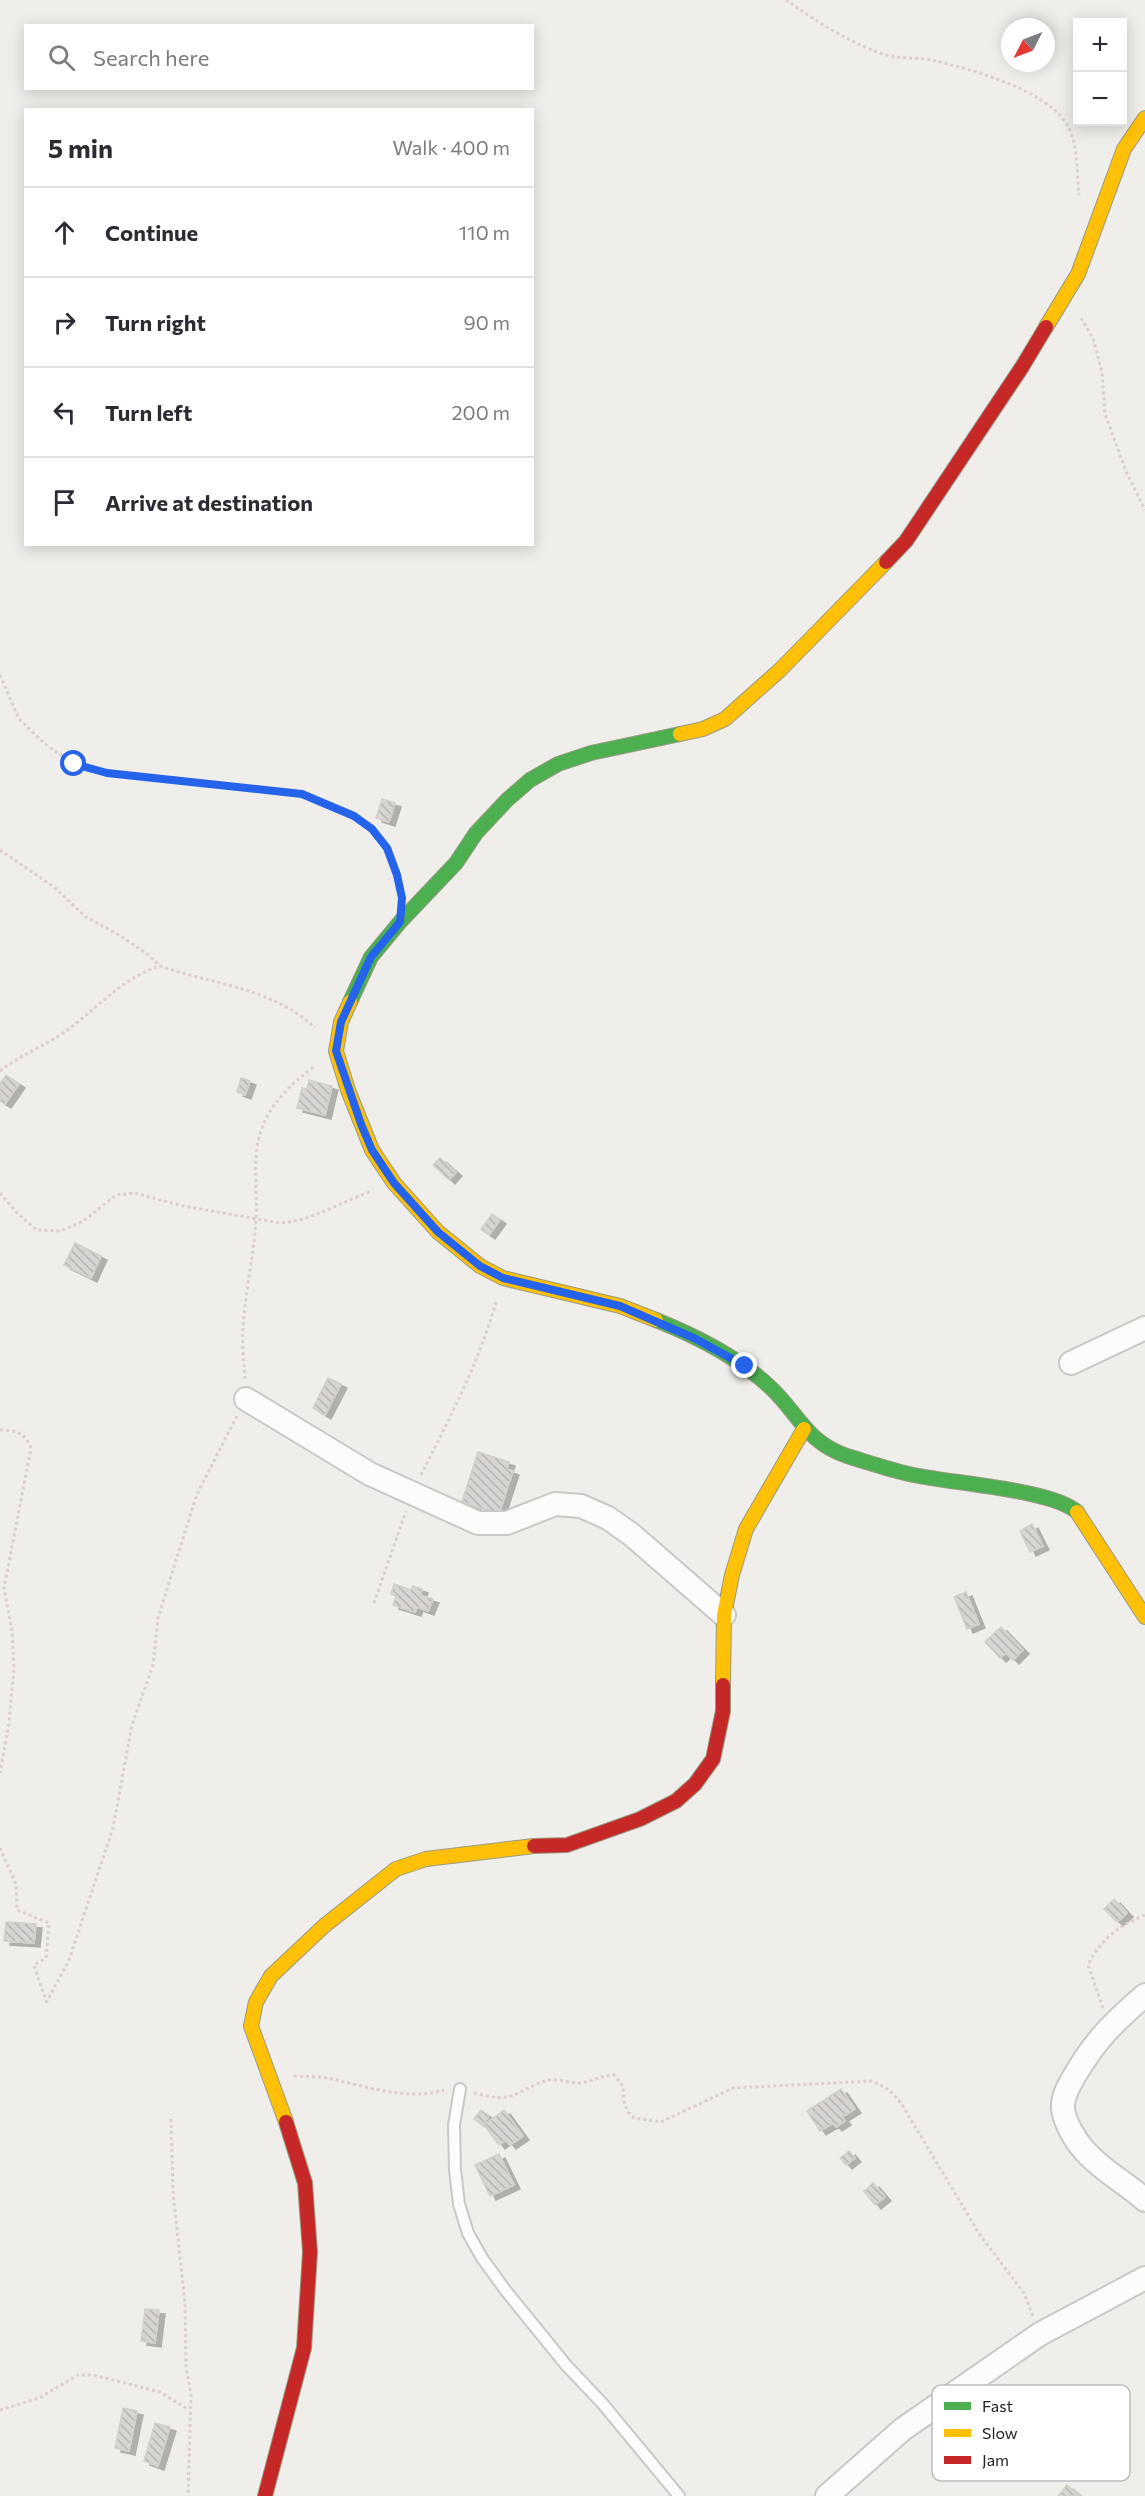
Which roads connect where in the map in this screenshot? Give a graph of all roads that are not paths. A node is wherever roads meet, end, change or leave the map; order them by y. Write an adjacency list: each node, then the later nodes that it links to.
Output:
1 (1145, 118): 5 (street)
2 (1145, 1328): 3 (street)
3 (1071, 1363)
4 (246, 1399): 6 (street)
5 (804, 1429): 6 (street); 7 (street)
6 (724, 1615): 14 (street)
7 (1145, 1617)
8 (1145, 1995): 10 (street)
9 (460, 2089): 15 (lane)
10 (1145, 2200)
11 (1145, 2278): 12 (street)
12 (966, 2385)
13 (932, 2409): 16 (street)
14 (265, 2496)
15 (678, 2496)
16 (827, 2496)

